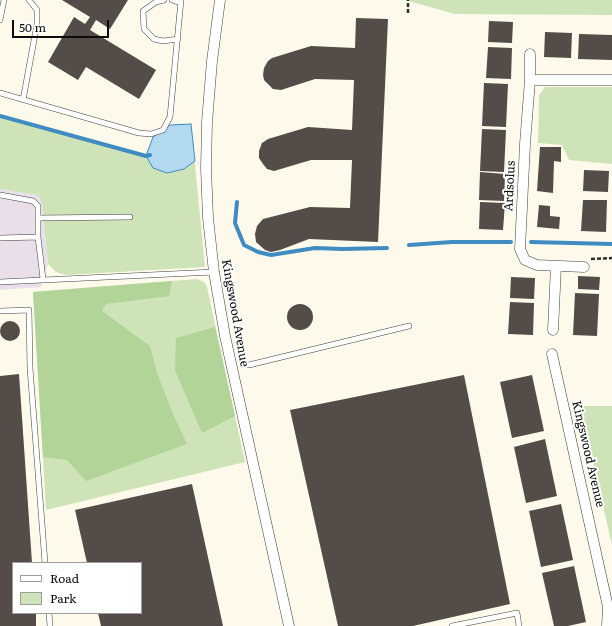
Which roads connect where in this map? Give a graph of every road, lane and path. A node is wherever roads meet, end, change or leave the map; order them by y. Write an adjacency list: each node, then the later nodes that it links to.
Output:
1 (4, 0): 9 (lane)
2 (29, 0): 15 (lane)
3 (164, 0): 10 (lane)
4 (172, 0): 7 (lane)
5 (220, 0): 23 (street, Kingswood Avenue)
6 (408, 0): 8 (path)
7 (181, 1): 10 (lane)
8 (408, 13)
9 (0, 20)
10 (178, 39): 15 (lane)
11 (530, 54): 12 (street, Ardsolus)
12 (530, 80): 13 (street); 21 (street, Ardsolus)
13 (612, 80)
14 (0, 93): 15 (lane)
15 (23, 100)
16 (0, 195): 18 (lane)
17 (130, 217): 18 (lane)
18 (38, 218): 19 (lane)
19 (38, 237): 20 (lane); 24 (lane)
20 (0, 238)
21 (556, 266): 22 (street, Ardsolus); 28 (street)
22 (584, 267)
23 (214, 272): 24 (lane); 35 (street, Kingswood Avenue)
24 (43, 279): 25 (lane)
25 (0, 282)
26 (0, 310): 31 (lane)
27 (409, 326): 30 (lane)
28 (553, 330)
29 (552, 354): 32 (street, Kingswood Avenue)
30 (249, 365)
31 (45, 562)
32 (610, 610): 38 (street, Kingswood Avenue)
33 (49, 614): 34 (lane)
34 (50, 626)
35 (289, 626)
36 (452, 626): 37 (lane)
37 (519, 626)
38 (607, 626)

